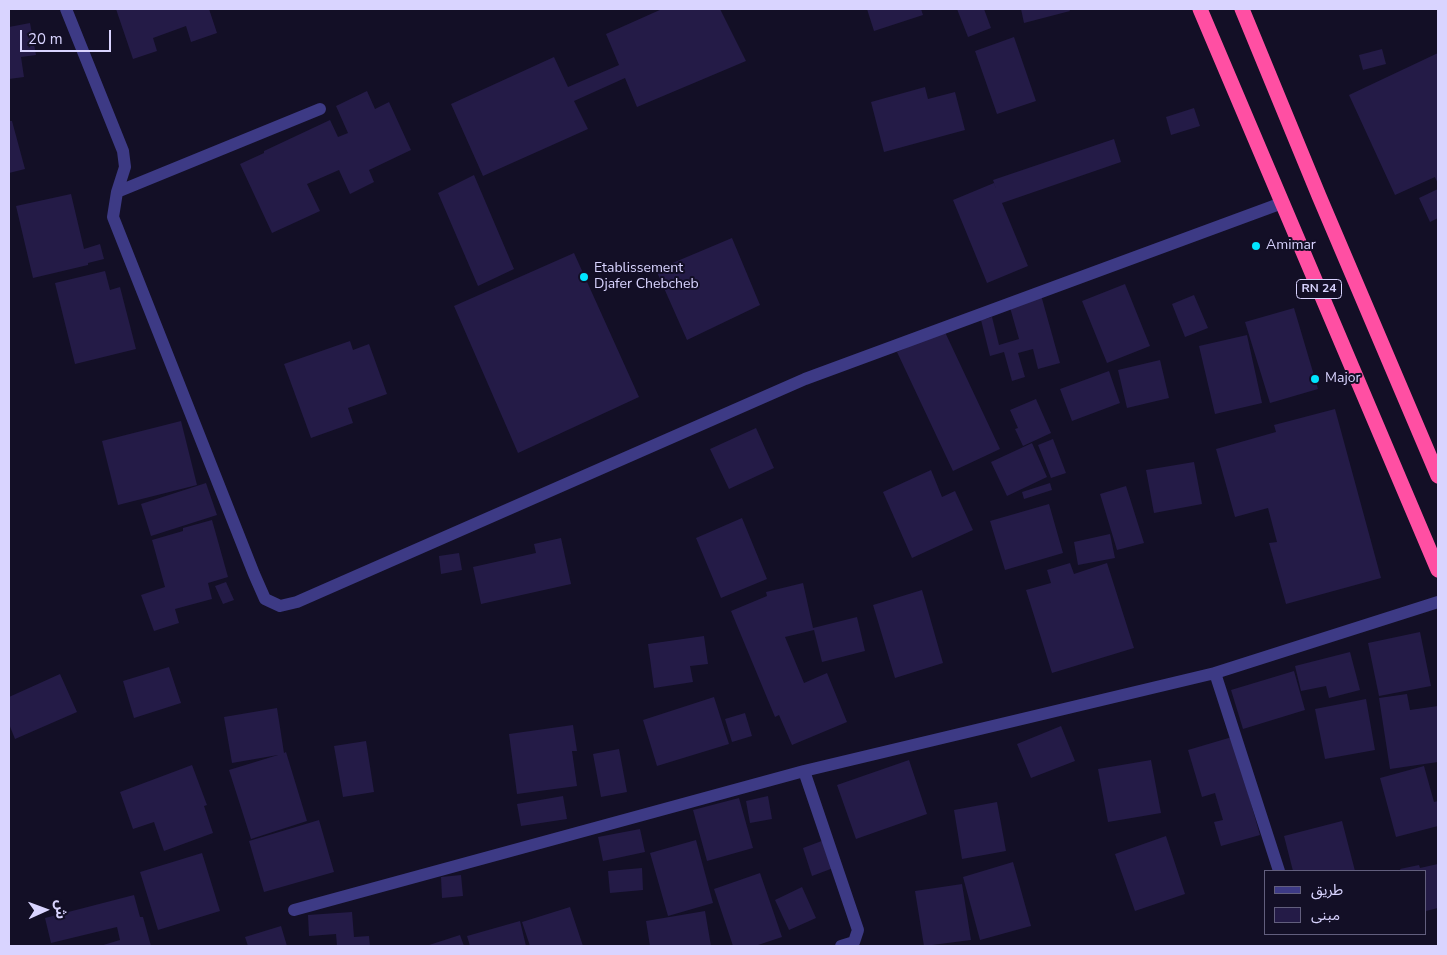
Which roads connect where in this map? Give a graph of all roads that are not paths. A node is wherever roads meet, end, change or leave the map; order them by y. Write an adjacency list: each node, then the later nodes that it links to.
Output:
1 (66, 9): 5 (street)
2 (1200, 9): 6 (highway, RN 24)
3 (1242, 9): 7 (highway, RN 24)
4 (320, 108): 5 (street)
5 (116, 192): 6 (street)
6 (1282, 203): 8 (highway, RN 24)
7 (1438, 476)
8 (1438, 570)
9 (1438, 602): 10 (street)
10 (1215, 674): 11 (street); 12 (street)
11 (804, 771): 13 (street); 14 (street)
12 (1279, 870)
13 (294, 910)
14 (840, 946)

